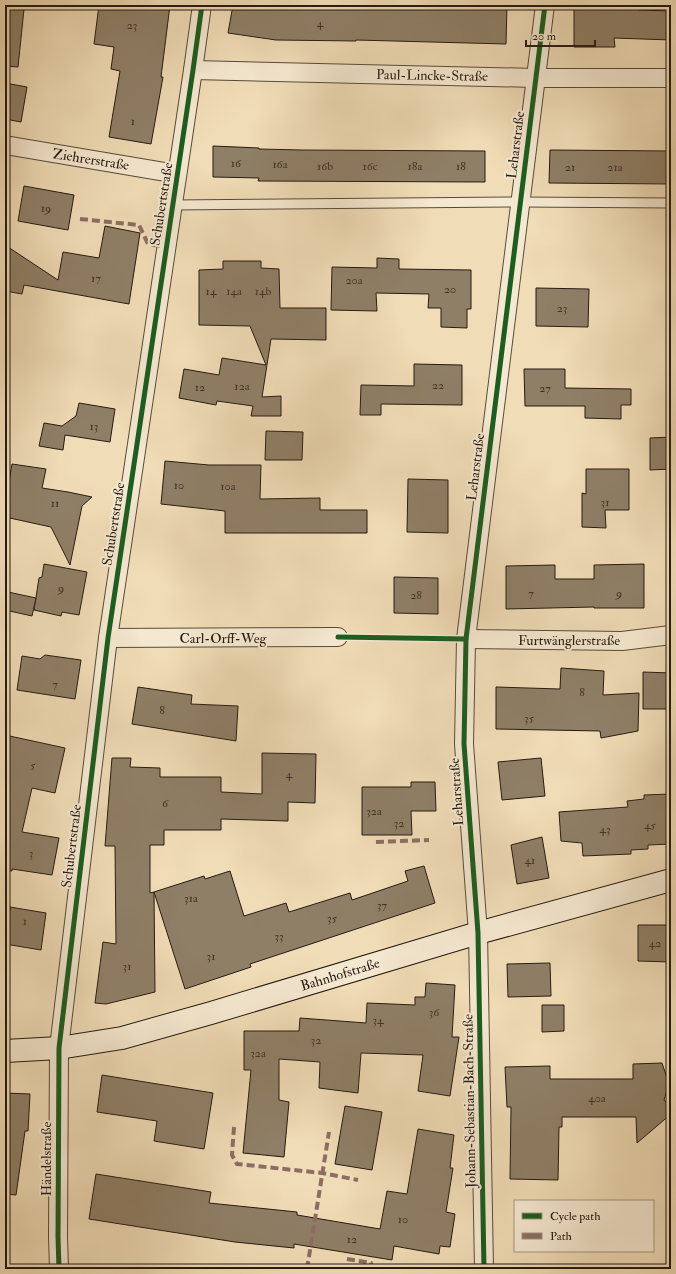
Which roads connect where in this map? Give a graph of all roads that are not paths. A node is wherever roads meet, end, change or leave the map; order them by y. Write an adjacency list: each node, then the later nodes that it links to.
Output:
1 (202, 5): 3 (street, Schubertstraße)
2 (545, 5): 4 (street, Leharstraße)
3 (194, 70): 4 (street, Paul-Lincke-Straße); 7 (street, Schubertstraße)
4 (535, 78): 5 (street, Paul-Lincke-Straße); 8 (street, Leharstraße)
5 (671, 78)
6 (5, 145): 7 (street, Ziehrerstraße)
7 (177, 174): 10 (street, Schubertstraße)
8 (520, 202): 9 (lane); 10 (lane); 14 (street, Leharstraße)
9 (671, 203)
10 (173, 204): 13 (street, Schubertstraße)
11 (671, 635): 14 (street, Furtwänglerstraße)
12 (338, 637): 13 (street, Carl-Orff-Weg)
13 (108, 638): 17 (street, Schubertstraße)
14 (466, 639): 16 (street, Leharstraße)
15 (671, 880): 16 (main road, Bahnhofstraße)
16 (478, 933): 17 (main road, Bahnhofstraße); 20 (street, Johann-Sebastian-Bach-Straße)
17 (59, 1048): 18 (main road, Bahnhofstraße); 19 (street, Händelstraße)
18 (5, 1051)
19 (59, 1269)
20 (484, 1269)

